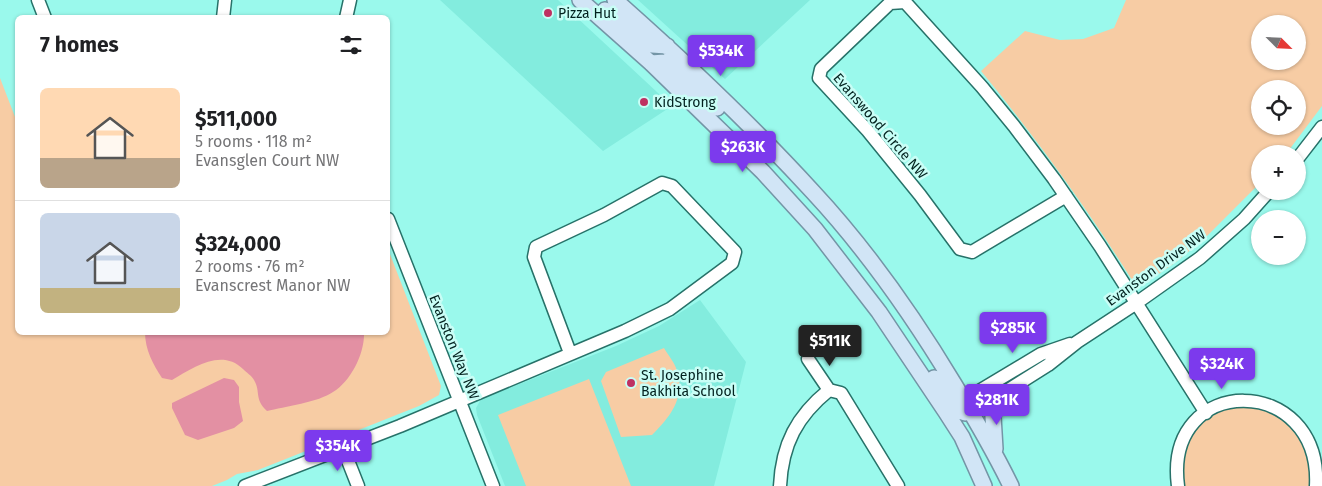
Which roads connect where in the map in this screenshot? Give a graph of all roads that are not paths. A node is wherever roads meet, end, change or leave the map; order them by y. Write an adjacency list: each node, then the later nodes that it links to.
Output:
1 (38, 0): 7 (street)
2 (225, 0): 8 (street)
3 (350, 0): 9 (street)
4 (580, 0): 11 (main road)
5 (592, 0): 10 (main road)
6 (615, 0): 10 (main road)
7 (44, 15)
8 (223, 15)
9 (347, 15)
10 (667, 46): 13 (main road)
11 (651, 63): 13 (main road); 25 (main road)
12 (1322, 127): 14 (street)
13 (754, 130): 25 (main road)
14 (1306, 148)
15 (1066, 196): 15 (street, Evanswood Circle NW); 18 (street, Evanswood Circle NW)
16 (1261, 200): 18 (street, Evanston Drive NW)
17 (390, 225): 24 (street, Evanston Way NW)
18 (1135, 304): 19 (street, Evanston Drive NW); 27 (street, Evanswood Circle NW)
19 (1077, 342): 23 (street, Evanston Drive NW); 25 (street, Evanston Drive NW)
20 (570, 353): 20 (street); 24 (street)
21 (808, 359): 22 (street)
22 (829, 390): 34 (street); 35 (street)
23 (997, 398): 26 (street, Evanston Drive NW); 30 (main road)
24 (459, 400): 29 (street); 33 (street, Evanston Way NW)
25 (955, 406): 26 (main road); 36 (main road)
26 (972, 413): 30 (main road)
27 (1206, 413): 28 (street); 38 (street)
28 (1317, 442): 39 (street)
29 (343, 448): 31 (street); 32 (street)
30 (995, 453): 37 (main road)
31 (245, 486)
32 (358, 486)
33 (493, 486)
34 (780, 486)
35 (898, 486)
36 (984, 486)
37 (1011, 486)
38 (1178, 486)
39 (1316, 486)

